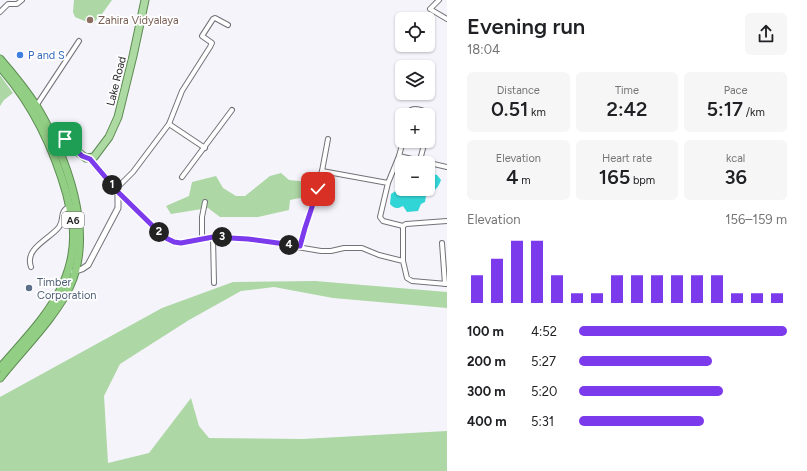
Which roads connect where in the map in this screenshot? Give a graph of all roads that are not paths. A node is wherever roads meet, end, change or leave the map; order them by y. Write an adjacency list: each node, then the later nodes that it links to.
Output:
1 (3, 0): 5 (street)
2 (22, 0): 5 (street)
3 (145, 0): 20 (main road, Lake Road)
4 (439, 0): 7 (street)
5 (8, 4): 6 (street)
6 (0, 12)
7 (447, 19)
8 (228, 25): 14 (street)
9 (79, 41): 12 (street)
10 (0, 59): 12 (highway, A6)
11 (0, 67): 15 (highway, A6)
12 (36, 106): 15 (highway, A6)
13 (232, 110): 17 (street)
14 (169, 124): 17 (street); 27 (street)
15 (46, 130): 20 (main road); 29 (highway, A6); 38 (highway, A6)
16 (328, 139): 24 (street)
17 (205, 148): 25 (street)
18 (401, 148): 19 (street)
19 (399, 156)
20 (90, 159): 27 (street)
21 (435, 164): 23 (street)
22 (395, 166): 26 (street)
23 (447, 167)
24 (322, 171): 26 (street); 35 (street)
25 (182, 177)
26 (388, 183): 31 (street)
27 (117, 191): 33 (street); 38 (street)
28 (205, 202): 33 (street)
29 (70, 206): 37 (street); 38 (highway, A6)
30 (447, 221): 31 (street)
31 (403, 226): 36 (street)
32 (213, 237): 33 (street); 35 (street); 39 (street)
33 (202, 239)
34 (442, 243): 40 (street)
35 (300, 246): 36 (street)
36 (403, 261): 40 (street)
37 (31, 266)
38 (72, 272): 41 (highway, A6); 42 (highway, A6)
39 (214, 283)
40 (446, 284)
41 (0, 368)
42 (0, 378)

